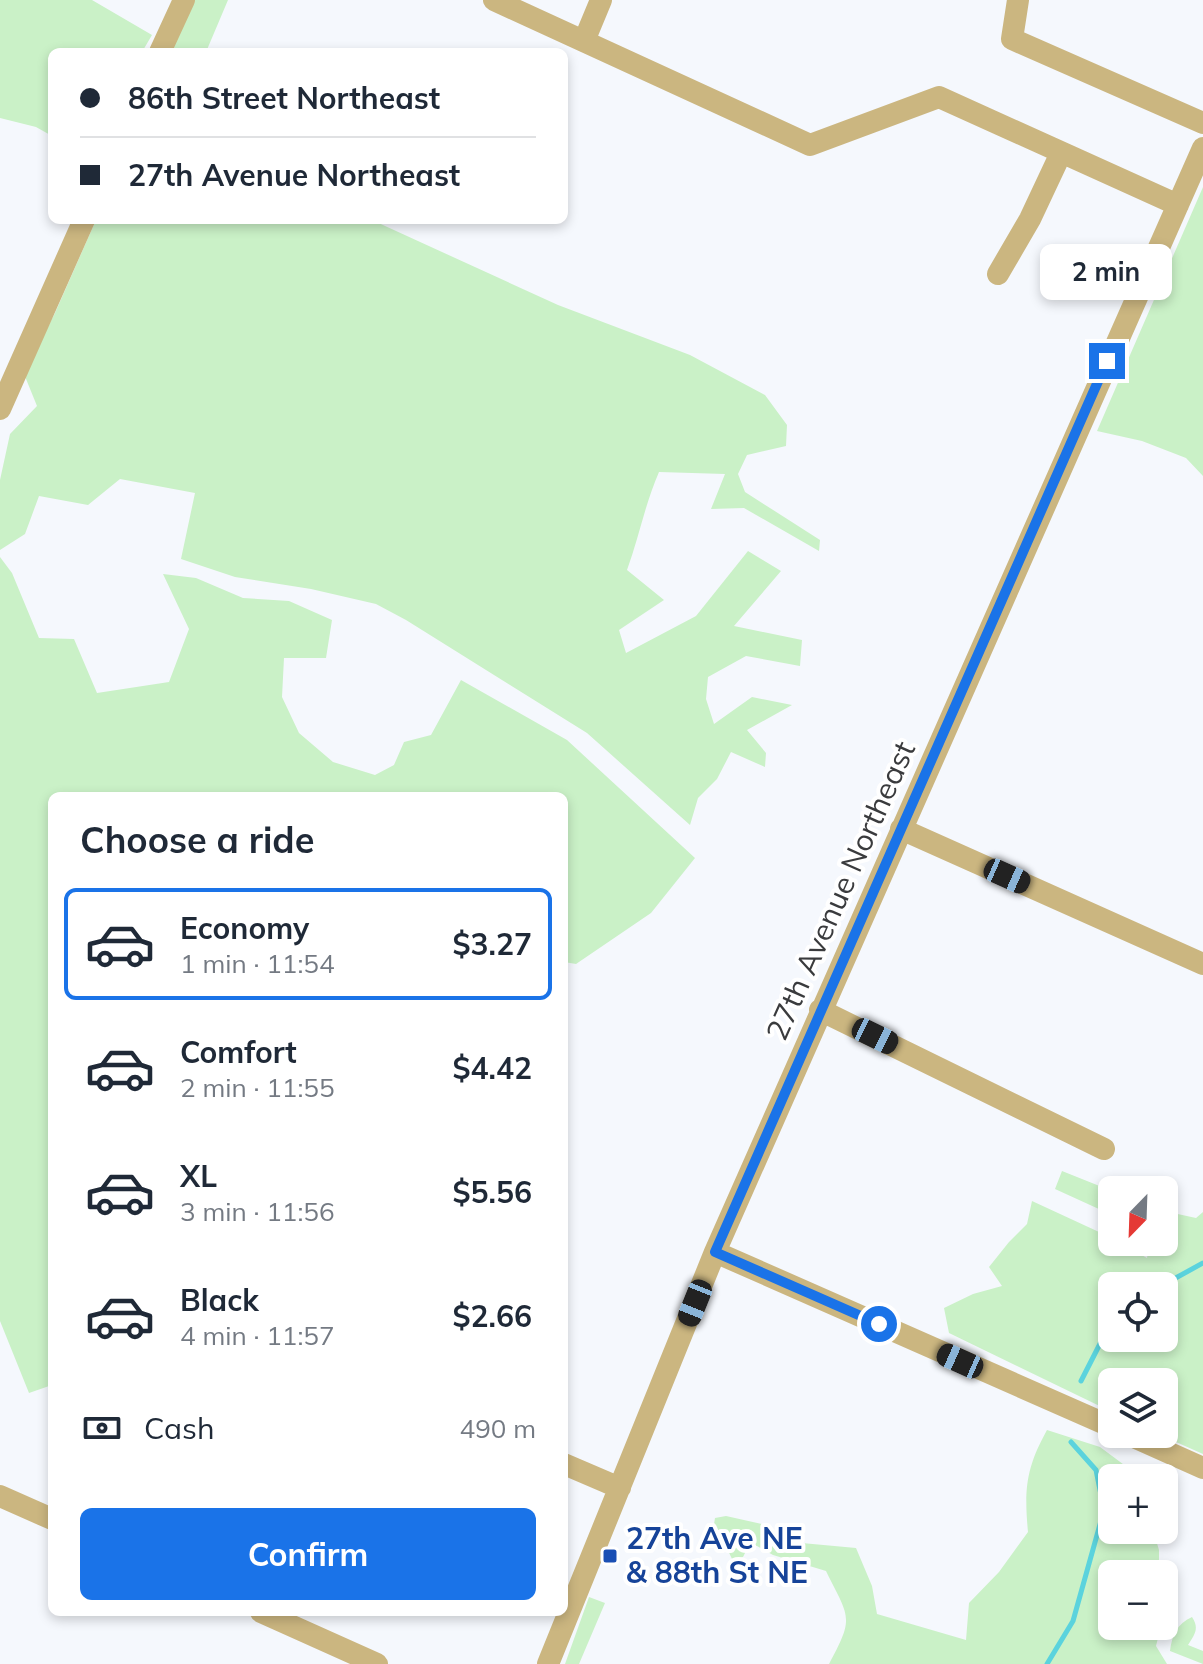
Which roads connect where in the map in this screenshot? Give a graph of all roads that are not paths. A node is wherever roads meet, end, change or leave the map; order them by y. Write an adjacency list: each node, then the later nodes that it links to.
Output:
1 (184, 0): 6 (street)
2 (494, 0): 5 (street)
3 (601, 0): 5 (street)
4 (1018, 0): 7 (street)
5 (584, 41): 9 (street)
6 (162, 48)
7 (1203, 123)
8 (1203, 148): 10 (street, 27th Avenue Northeast)
9 (1061, 153): 10 (street); 12 (street)
10 (1178, 205): 14 (street, 27th Avenue Northeast)
11 (82, 224): 13 (street)
12 (998, 274)
13 (0, 409)
14 (901, 829): 15 (street); 16 (street, 27th Avenue Northeast)
15 (1203, 964)
16 (820, 1010): 17 (street); 18 (street, 27th Avenue Northeast)
17 (1104, 1149)
18 (715, 1252): 19 (street); 23 (street, 27th Avenue Northeast)
19 (1098, 1421)
20 (1158, 1448): 22 (street)
21 (568, 1466): 23 (street)
22 (1203, 1468)
23 (620, 1488): 26 (street, 27th Avenue Northeast)
24 (0, 1496): 25 (street)
25 (48, 1517)
26 (568, 1615)
27 (270, 1616): 29 (street)
28 (568, 1616): 30 (street, 27th Avenue Northeast)
29 (377, 1664)
30 (548, 1664)

